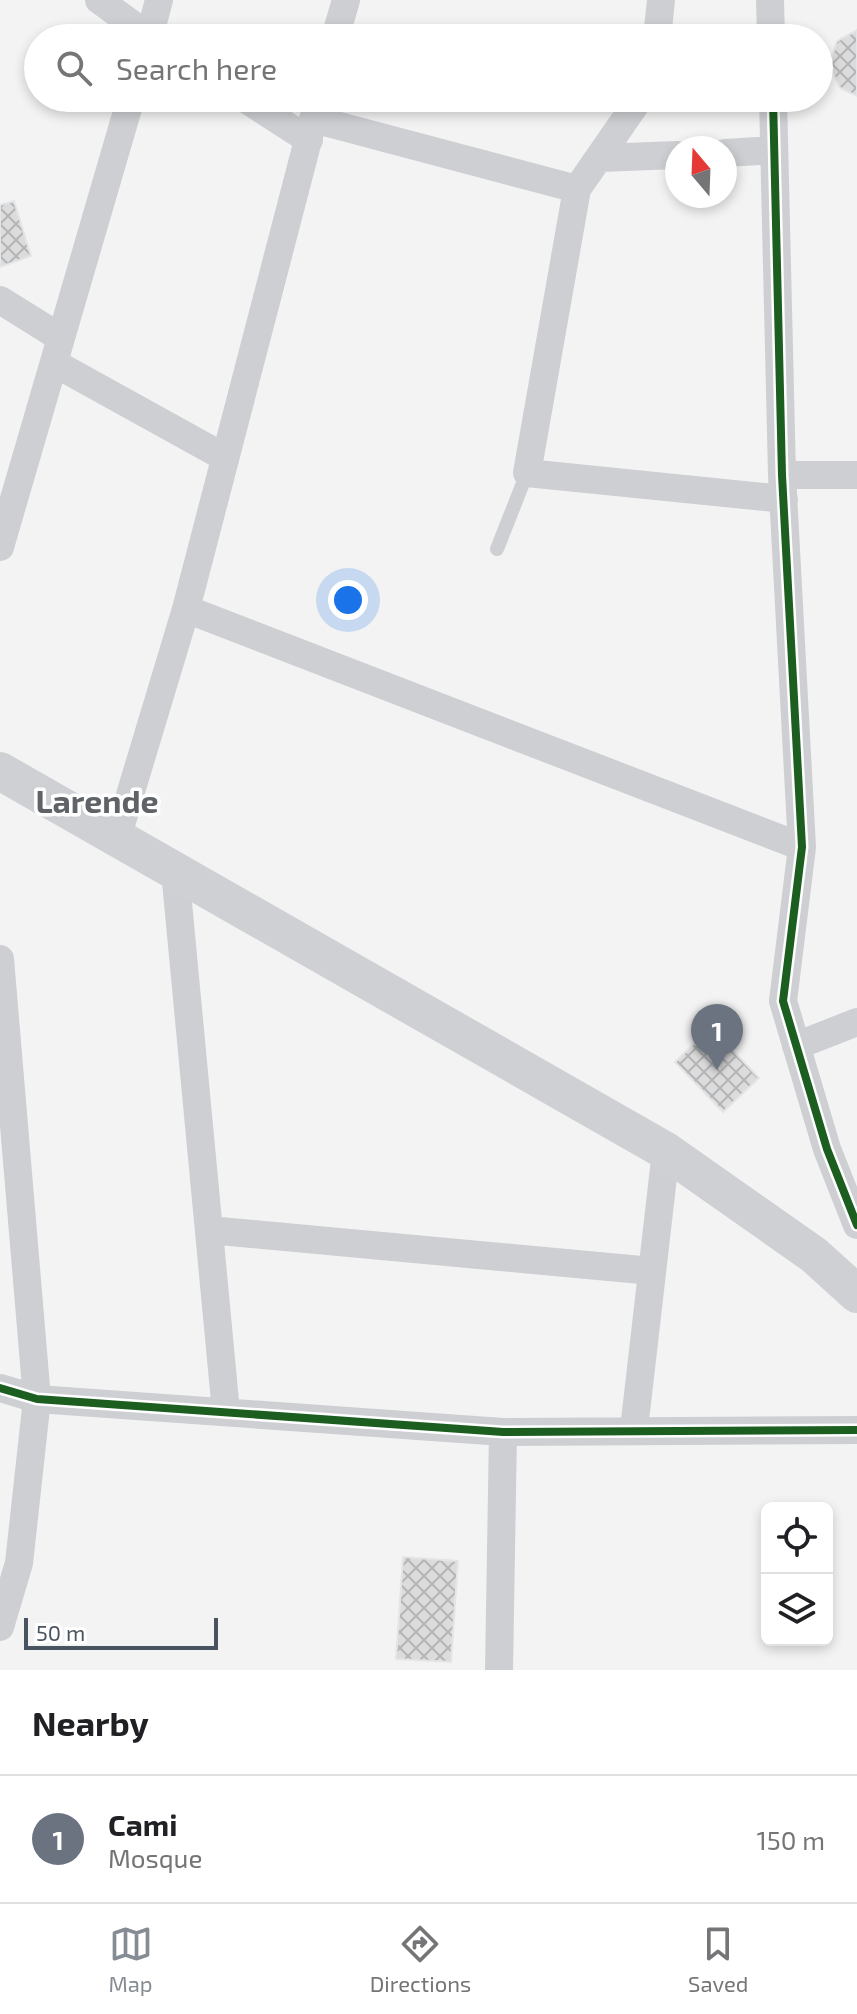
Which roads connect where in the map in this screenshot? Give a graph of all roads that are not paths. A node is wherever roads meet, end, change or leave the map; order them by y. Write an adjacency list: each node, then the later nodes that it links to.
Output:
1 (99, 0): 6 (street)
2 (159, 0): 7 (street)
3 (346, 0): 8 (street)
4 (661, 0): 9 (street)
5 (770, 0): 10 (street)
6 (131, 24)
7 (153, 24)
8 (339, 24)
9 (658, 24)
10 (771, 24)
11 (127, 112): 22 (street)
12 (291, 112): 15 (street)
13 (631, 112): 19 (street)
14 (773, 112): 16 (street)
15 (314, 119): 20 (street); 23 (street)
16 (774, 150): 17 (street); 26 (street)
17 (737, 152)
18 (665, 155): 19 (street)
19 (600, 158): 20 (street)
20 (577, 189): 24 (street)
21 (0, 300): 22 (street)
22 (58, 351): 23 (street); 27 (street)
23 (224, 457): 29 (street)
24 (527, 473): 26 (street); 28 (lane)
25 (857, 475): 26 (street)
26 (783, 487): 32 (street)
27 (0, 547)
28 (497, 549)
29 (186, 609): 31 (street); 32 (street)
30 (0, 771): 31 (main road)
31 (117, 838): 33 (main road)
32 (802, 847): 36 (street)
33 (175, 871): 37 (main road); 39 (street)
34 (0, 959): 43 (street)
35 (857, 1022): 36 (street)
36 (796, 1046): 38 (street)
37 (666, 1151): 40 (street); 41 (main road)
38 (857, 1225)
39 (209, 1230): 40 (street); 44 (street)
40 (652, 1271): 45 (street)
41 (857, 1294)
42 (0, 1388): 43 (street)
43 (37, 1399): 44 (street); 48 (street)
44 (226, 1412): 47 (street)
45 (634, 1429): 46 (street); 47 (street)
46 (857, 1430)
47 (503, 1432): 50 (street)
48 (10, 1561): 49 (street)
49 (0, 1627)
50 (499, 1670)

